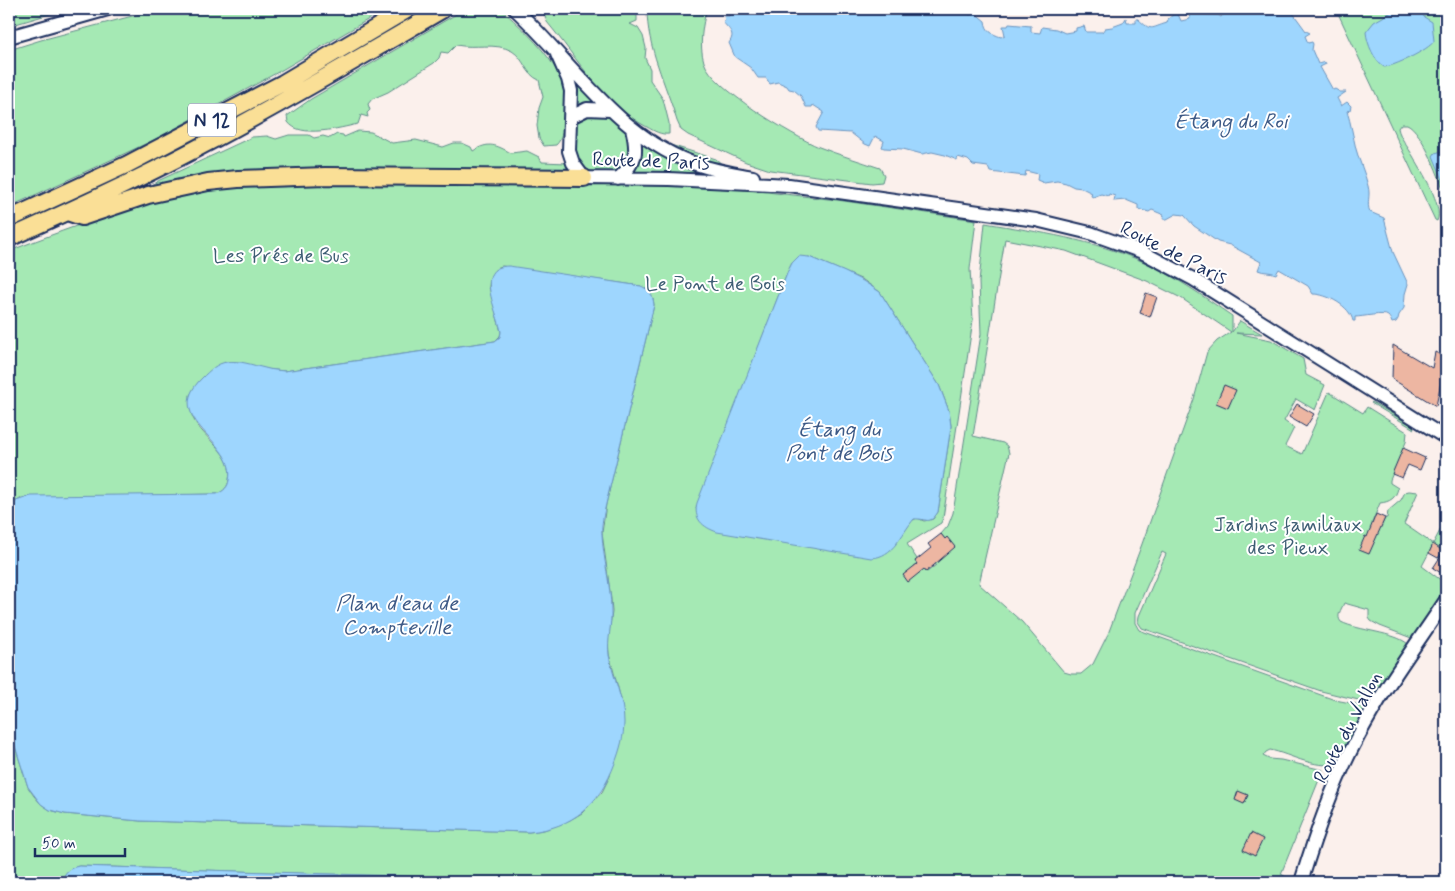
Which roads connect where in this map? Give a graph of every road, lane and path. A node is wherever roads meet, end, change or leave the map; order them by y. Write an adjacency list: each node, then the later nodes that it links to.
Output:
1 (108, 9): 5 (street)
2 (408, 9): 14 (highway, N 12)
3 (443, 9): 13 (highway, N 12)
4 (515, 9): 6 (street)
5 (9, 37)
6 (557, 54): 7 (street, Route de Paris); 8 (street, Route de Paris)
7 (610, 110): 8 (street); 9 (street, Route de Paris)
8 (571, 117): 10 (street, Route de Paris)
9 (632, 128): 11 (street); 12 (street, Route de Paris)
10 (584, 178): 11 (street, Route de Paris); 13 (highway)
11 (618, 178): 12 (street, Route de Paris)
12 (790, 186): 16 (street, Route de Paris)
13 (67, 212): 15 (highway, N 12)
14 (9, 219)
15 (9, 238)
16 (1446, 438)
17 (1446, 600): 18 (street, Route du Vallon)
18 (1301, 882)

